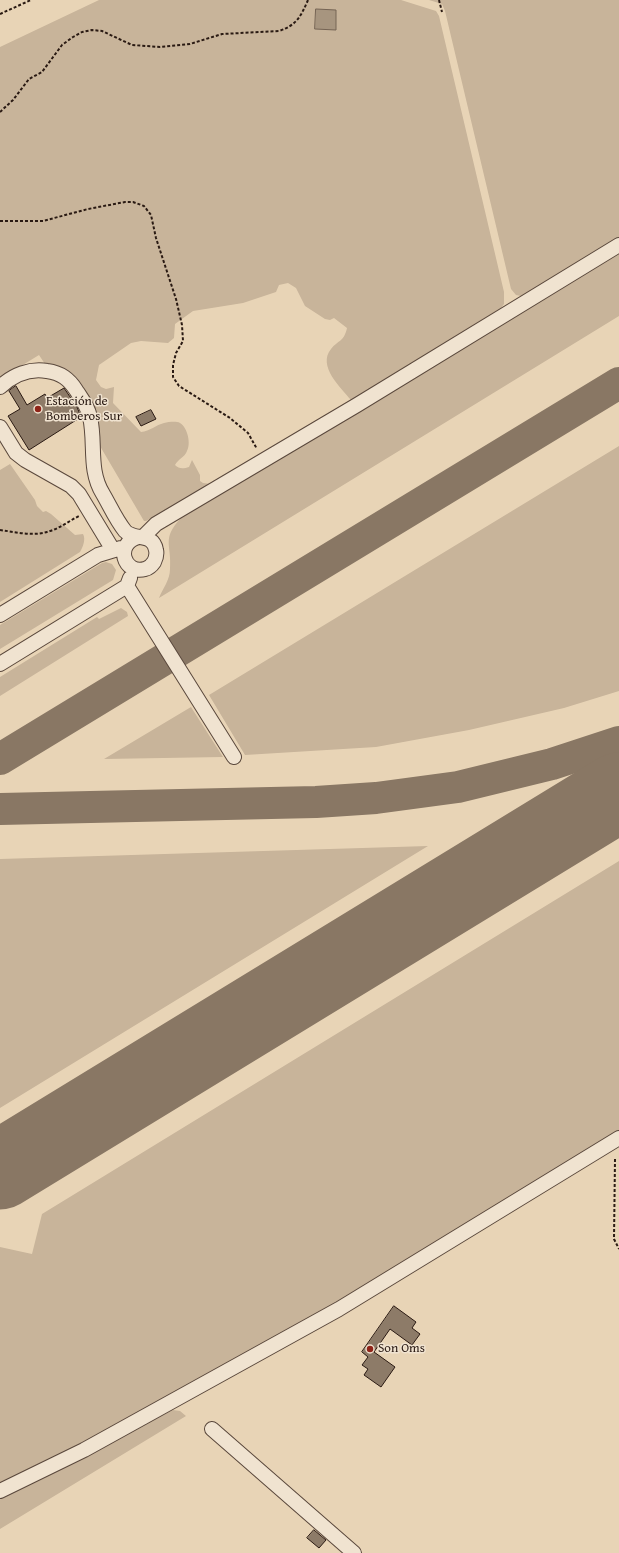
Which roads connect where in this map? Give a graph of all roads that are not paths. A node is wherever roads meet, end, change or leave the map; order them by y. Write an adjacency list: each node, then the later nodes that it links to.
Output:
1 (619, 245): 4 (street)
2 (0, 387): 4 (street)
3 (0, 426): 5 (street)
4 (140, 537): 5 (street); 6 (street)
5 (119, 548): 6 (street); 8 (street)
6 (134, 569): 7 (street)
7 (127, 586): 9 (street); 10 (street)
8 (0, 615)
9 (0, 664)
10 (234, 757)
11 (619, 1138): 13 (street)
12 (212, 1429): 14 (street)
13 (0, 1491)
14 (354, 1553)

